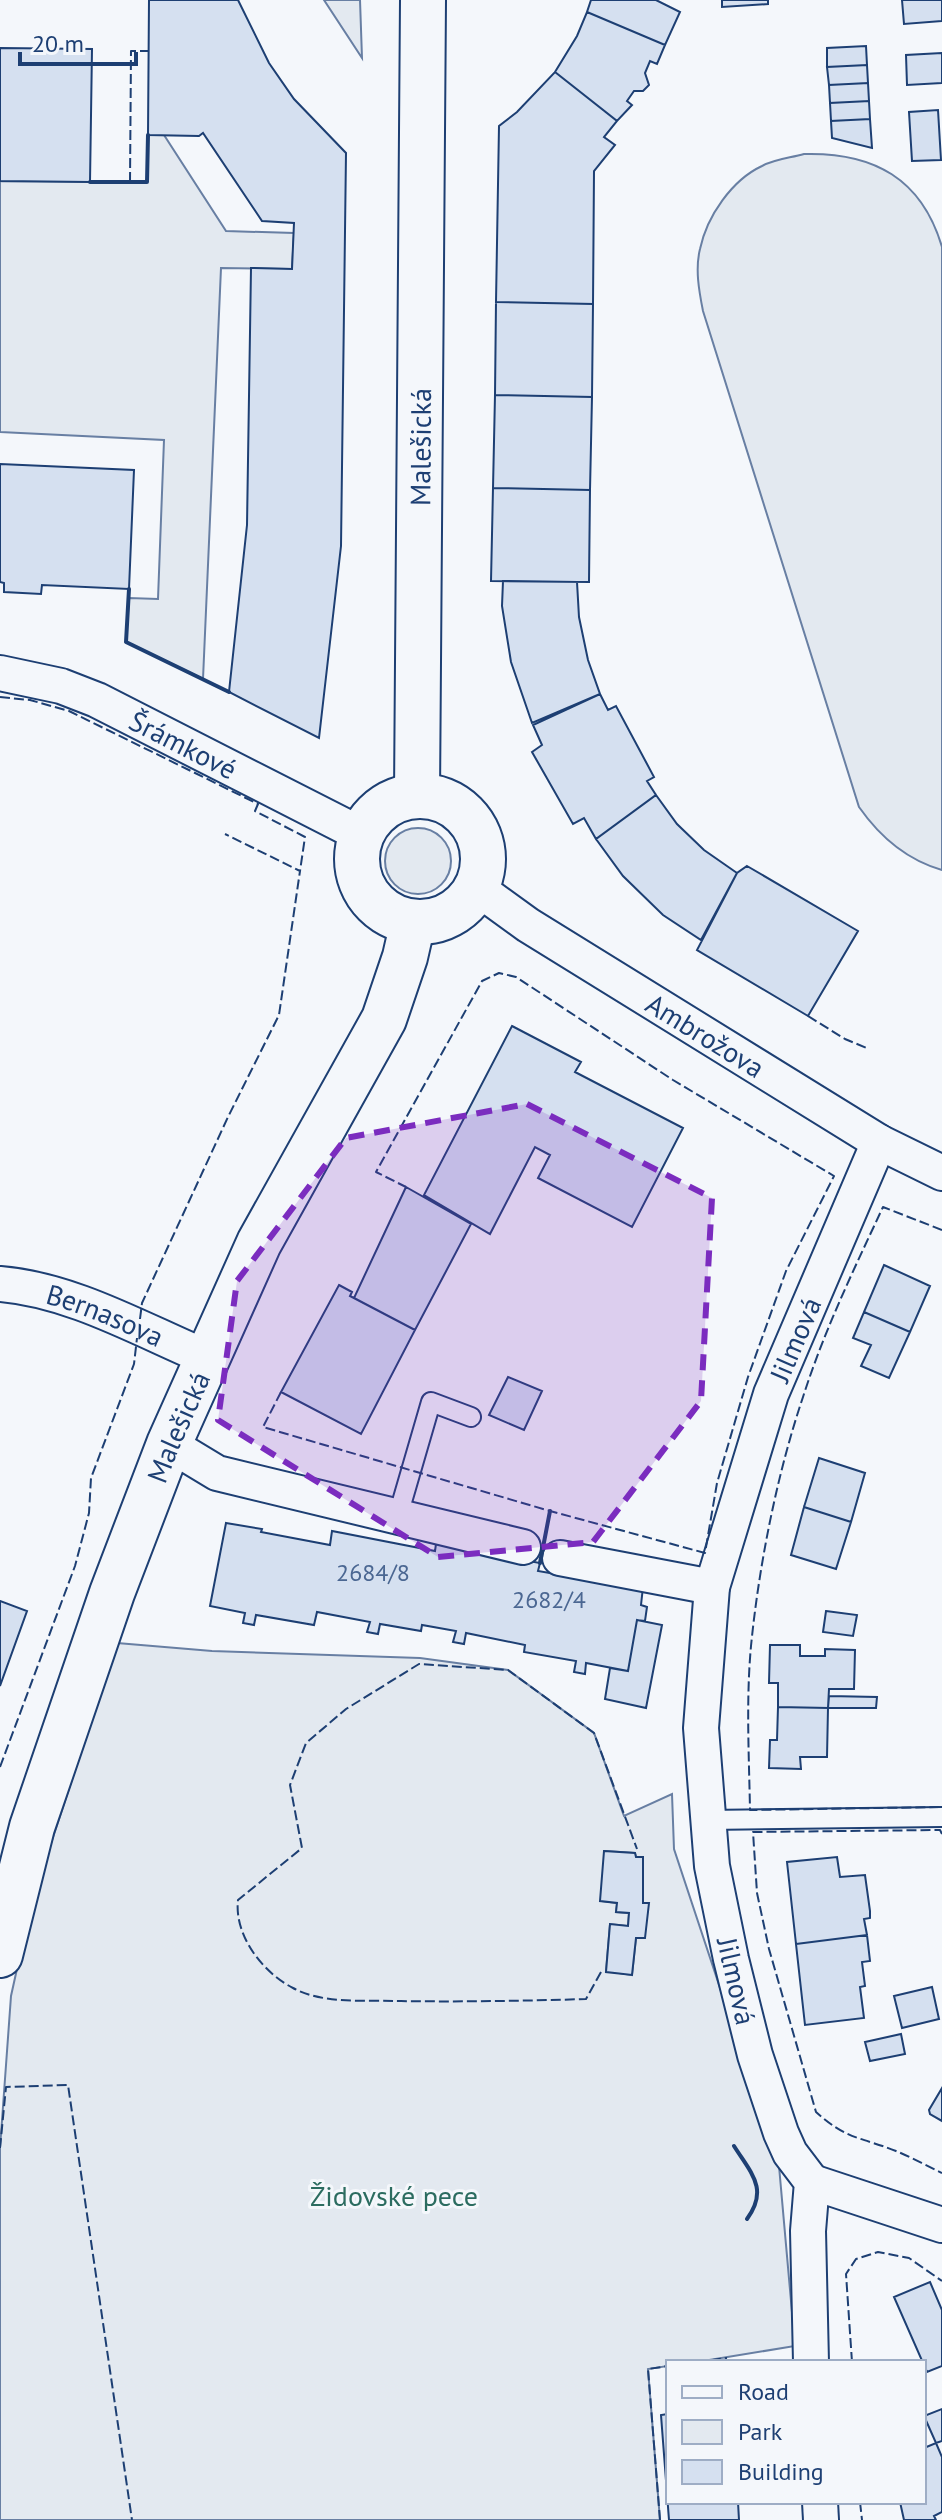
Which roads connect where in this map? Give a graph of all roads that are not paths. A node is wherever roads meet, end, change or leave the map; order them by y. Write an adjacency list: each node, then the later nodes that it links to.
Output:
1 (423, 0): 3 (street, Malešická)
2 (0, 673): 4 (street, Šrámkové)
3 (417, 795): 4 (street); 5 (street)
4 (360, 834): 6 (street)
5 (477, 888): 6 (street); 7 (street, Ambrožova)
6 (413, 922): 10 (street, Malešická)
7 (879, 1142): 8 (street, Ambrožova); 16 (street, Jilmová)
8 (942, 1173)
9 (0, 1284): 10 (street, Bernasova)
10 (208, 1358): 12 (street, Malešická)
11 (471, 1417): 13 (lane)
12 (169, 1444): 13 (street); 19 (street, Malešická)
13 (397, 1519): 14 (street)
14 (523, 1547)
15 (560, 1558): 16 (street)
16 (712, 1587): 18 (street, Jilmová)
17 (942, 1817): 18 (lane)
18 (707, 1820): 20 (street, Jilmová)
19 (0, 1955)
20 (812, 2182): 21 (street); 22 (street)
21 (942, 2225)
22 (811, 2360)

